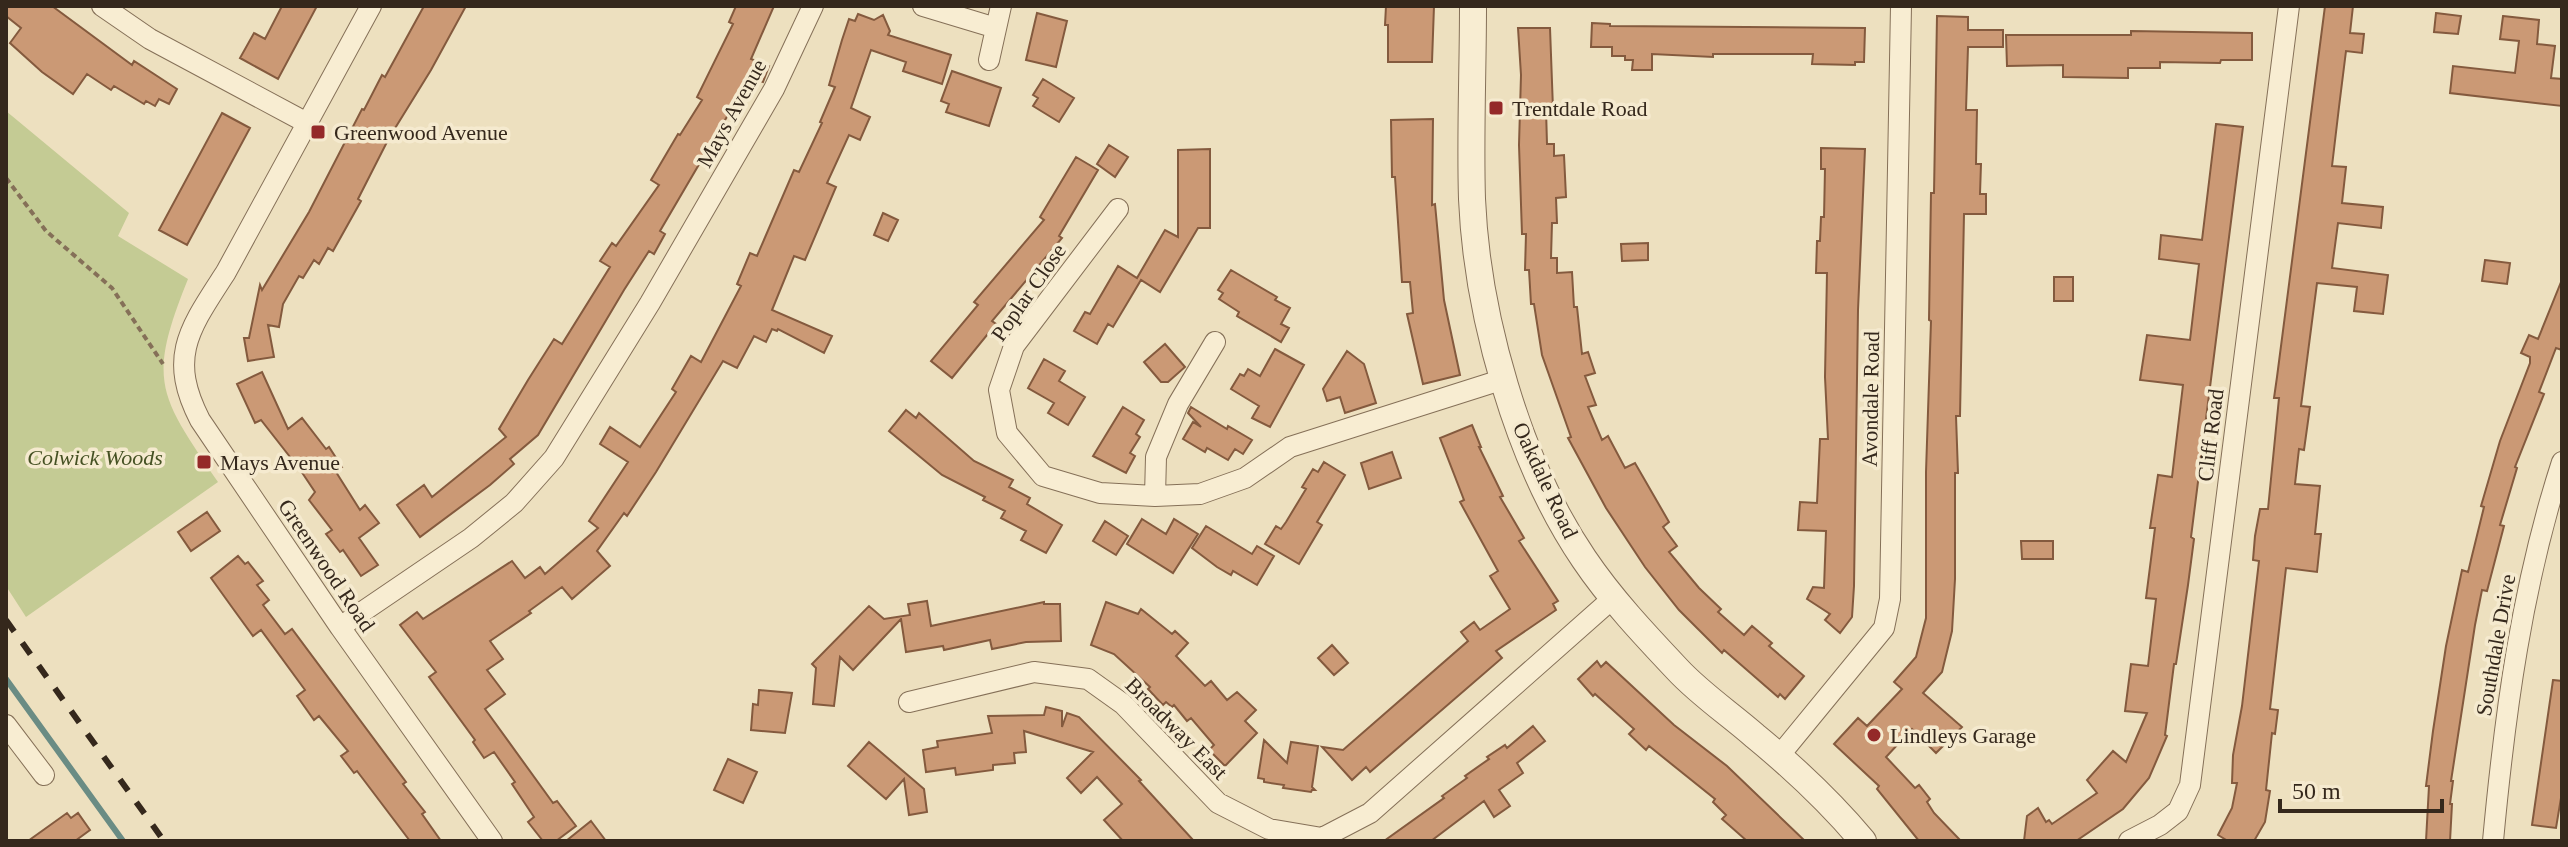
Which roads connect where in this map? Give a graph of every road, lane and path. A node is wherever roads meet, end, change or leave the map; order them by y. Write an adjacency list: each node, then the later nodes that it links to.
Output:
1 (102, 6): 11 (street)
2 (371, 6): 11 (street, Greenwood Road)
3 (813, 6): 20 (street, Mays Avenue)
4 (923, 6): 9 (street)
5 (1001, 6): 9 (street)
6 (1473, 6): 15 (street, Oakdale Road)
7 (1901, 6): 23 (street, Avondale Road)
8 (2289, 6): 27 (street, Cliff Road)
9 (996, 28): 10 (street)
10 (989, 60)
11 (307, 123): 16 (street, Greenwood Road)
12 (6, 178): 16 (path)
13 (1118, 209): 18 (street, Poplar Close)
14 (1215, 342): 18 (street)
15 (1504, 379): 18 (street, Poplar Close); 19 (street, Oakdale Road)
16 (187, 390): 20 (street, Greenwood Road)
17 (2562, 462): 28 (street, Southdale Drive)
18 (1155, 496)
19 (1612, 599): 21 (street, Broadway East); 23 (street, Oakdale Road)
20 (340, 627): 25 (street, Greenwood Road)
21 (909, 702)
22 (6, 725): 24 (street)
23 (1779, 756): 26 (street, Oakdale Road)
24 (44, 775)
25 (492, 841)
26 (1863, 841)
27 (2129, 841)
28 (2493, 841)

